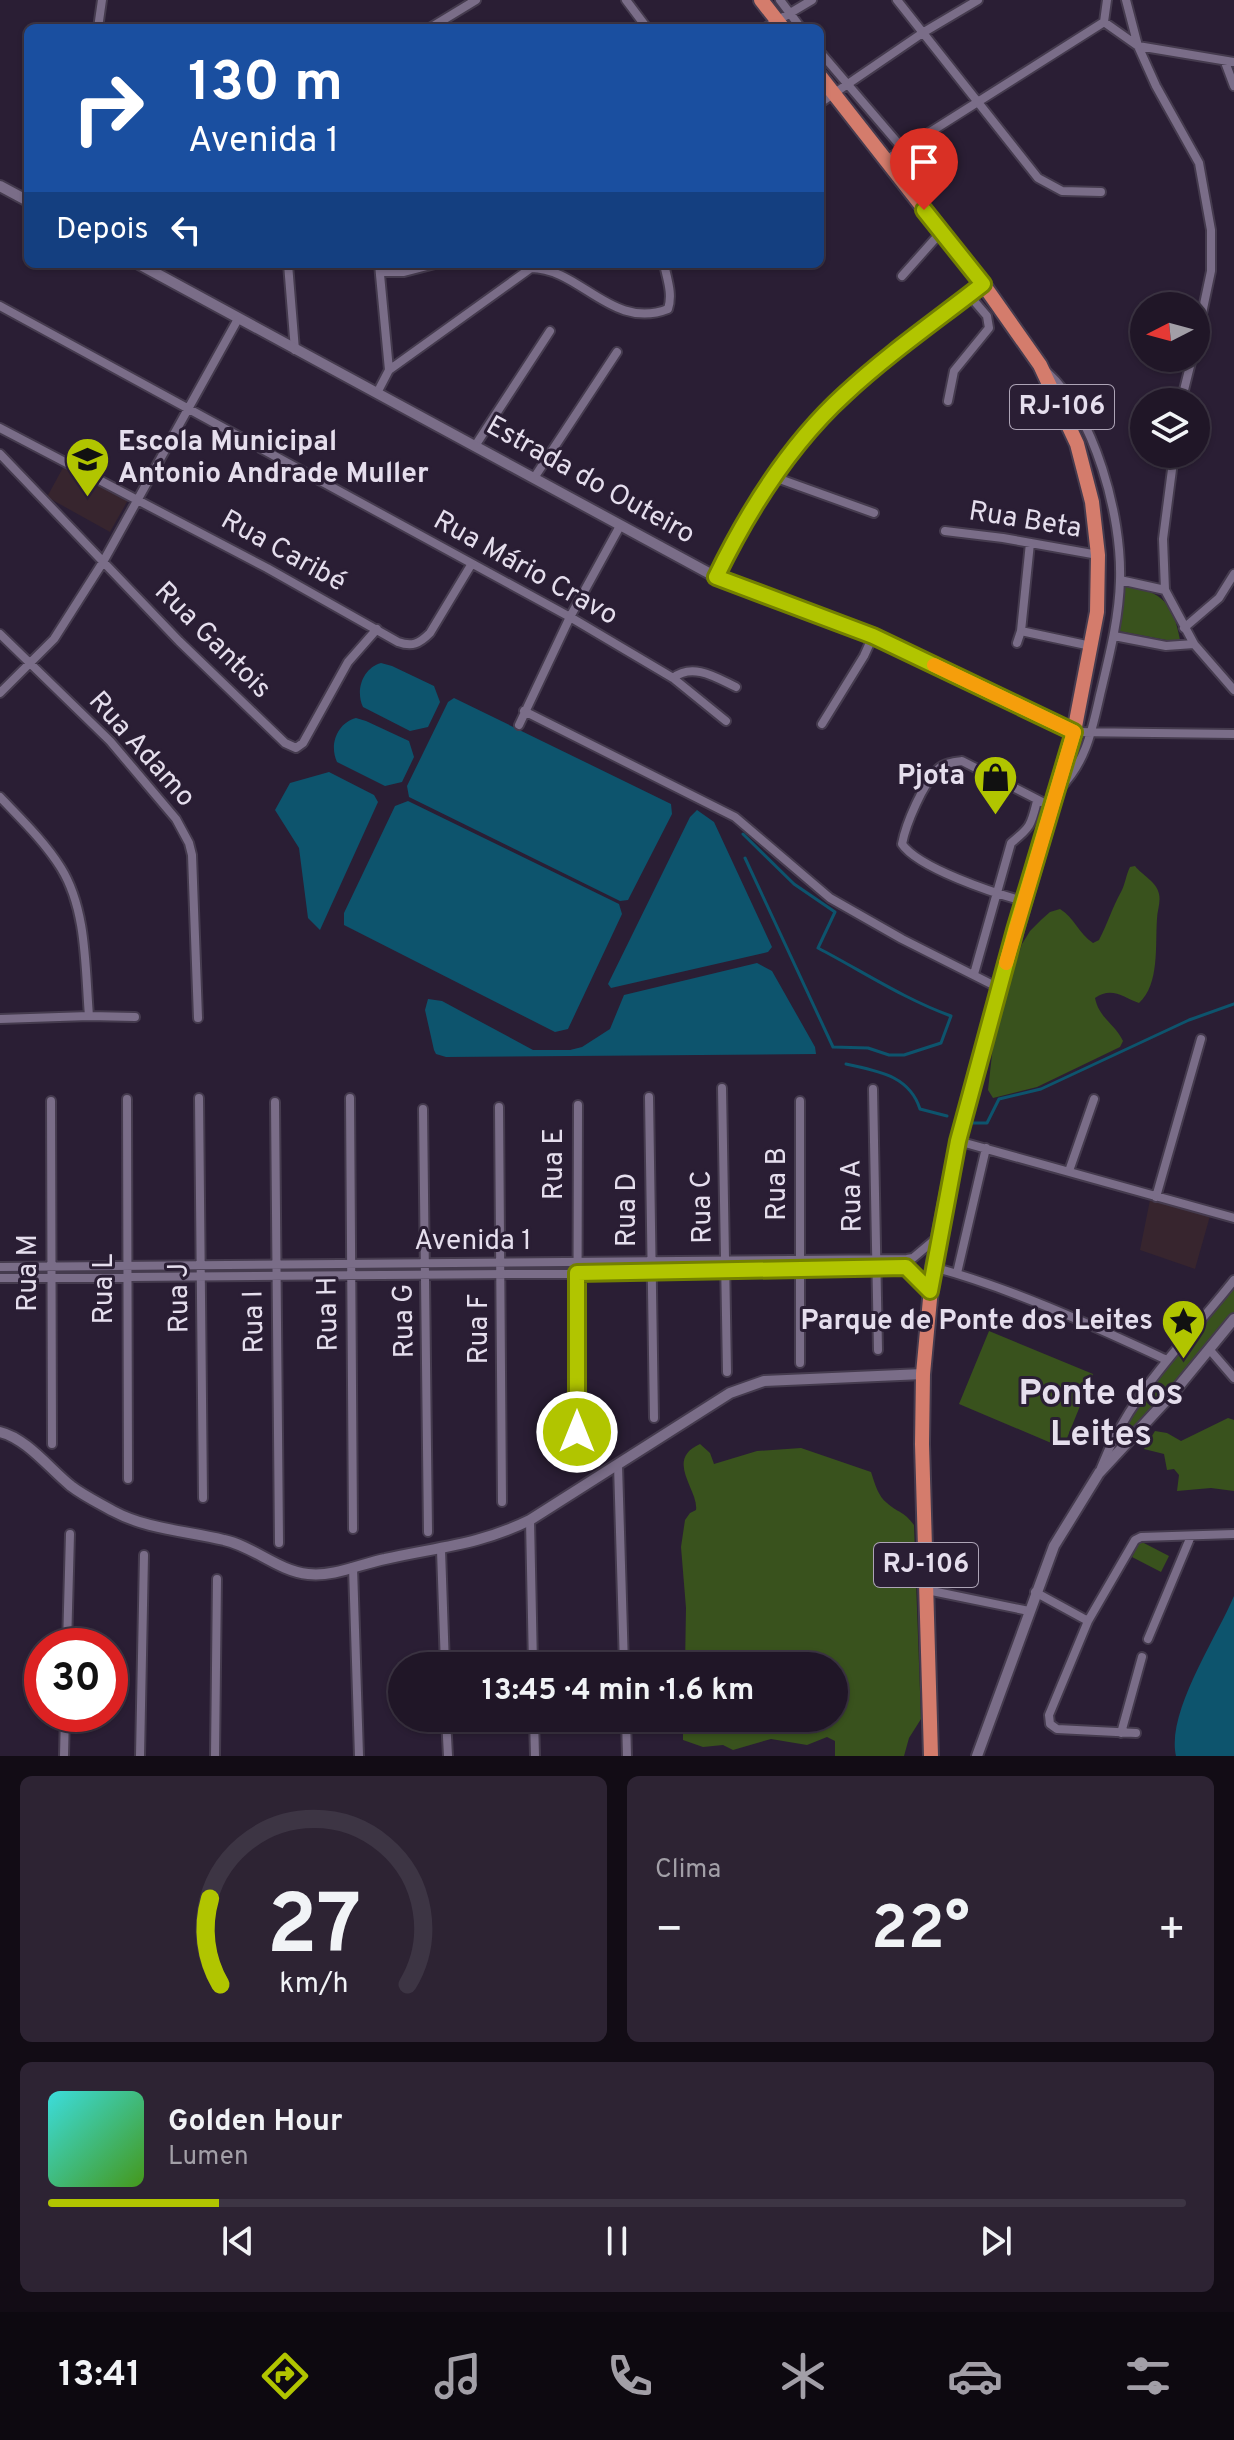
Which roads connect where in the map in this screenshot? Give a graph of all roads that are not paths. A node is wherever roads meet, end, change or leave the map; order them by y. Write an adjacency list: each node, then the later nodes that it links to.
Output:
1 (102, 0): 13 (street)
2 (476, 0): 14 (street)
3 (761, 0): 11 (highway)
4 (780, 0): 11 (street)
5 (812, 0): 11 (street)
6 (897, 0): 16 (street)
7 (978, 0): 16 (street)
8 (1107, 0): 12 (street)
9 (1126, 0): 17 (street)
10 (632, 2): 15 (street)
11 (779, 22)
12 (1104, 22): 17 (street); 25 (street)
13 (99, 24)
14 (437, 24)
15 (645, 24)
16 (924, 32): 21 (street); 25 (street)
17 (1138, 46): 19 (street); 41 (street)
18 (824, 57): 21 (street)
19 (1230, 62): 22 (street)
20 (824, 81): 23 (highway, RJ-106)
21 (847, 86): 23 (street); 26 (street)
22 (1234, 86)
23 (834, 94): 24 (street); 27 (highway, RJ-106)
24 (824, 100)
25 (977, 103): 26 (street); 29 (street)
26 (903, 149): 27 (street)
27 (886, 160): 31 (highway, RJ-106)
28 (0, 186): 30 (street)
29 (1101, 192)
30 (24, 199)
31 (942, 231): 39 (street); 40 (highway, RJ-106)
32 (146, 268): 44 (street, Estrada do Outeiro)
33 (288, 268): 46 (street)
34 (380, 268): 35 (street); 49 (street)
35 (420, 268)
36 (531, 268): 38 (street)
37 (531, 268): 49 (street)
38 (665, 268)
39 (902, 276)
40 (983, 284): 42 (street); 48 (highway, RJ-106)
41 (1207, 292)
42 (969, 295): 51 (street); 57 (street)
43 (0, 306): 52 (street, Rua Mário Cravo)
44 (238, 319): 46 (street, Estrada do Outeiro); 52 (street)
45 (550, 331): 54 (street)
46 (295, 350): 50 (street, Estrada do Outeiro)
47 (617, 352): 58 (street)
48 (1040, 365): 64 (highway, RJ-106); 69 (street)
49 (389, 370): 50 (street)
50 (377, 393): 54 (street, Estrada do Outeiro)
51 (948, 401)
52 (189, 408): 59 (street); 66 (street, Rua Mário Cravo)
53 (0, 428): 59 (street, Rua Caribé)
54 (475, 446): 58 (street, Estrada do Outeiro)
55 (0, 454): 65 (street, Rua Gantois)
56 (1172, 468): 70 (street)
57 (774, 477): 60 (street); 68 (street)
58 (534, 478): 61 (street, Estrada do Outeiro)
59 (137, 498): 65 (street); 73 (street, Rua Caribé)
60 (874, 513)
61 (620, 526): 68 (street, Estrada do Outeiro); 71 (street)
62 (945, 531): 63 (street, Rua Beta)
63 (1030, 543): 64 (street, Rua Beta); 74 (street)
64 (1098, 555): 80 (highway, RJ-106)
65 (103, 562): 73 (street, Rua Gantois); 81 (street)
66 (471, 565): 71 (street, Rua Mário Cravo); 73 (street, Rua Caribé)
67 (1234, 574): 72 (street)
68 (716, 577): 76 (street, Estrada do Outeiro)
69 (1120, 580): 70 (street); 77 (street)
70 (1165, 590): 72 (street)
71 (570, 617): 82 (street, Rua Mário Cravo); 86 (street)
72 (1184, 628): 79 (street)
73 (377, 629)
74 (1021, 631): 78 (street); 80 (street)
75 (0, 634): 81 (street, Rua Adamo)
76 (873, 636): 88 (street); 90 (street, Estrada do Outeiro)
77 (1114, 636): 79 (street); 91 (street)
78 (1017, 643)
79 (1194, 644): 84 (street)
80 (1091, 646): 90 (highway, RJ-106)
81 (29, 664): 85 (street); 103 (street, Rua Adamo)
82 (673, 678): 83 (street); 87 (street, Rua Mário Cravo)
83 (736, 687)
84 (1234, 690)
85 (0, 693)
86 (524, 711): 89 (street); 99 (street)
87 (726, 721)
88 (822, 724)
89 (519, 725)
90 (1074, 732): 91 (street); 93 (highway, RJ-106)
91 (1092, 734): 92 (street); 93 (street)
92 (1234, 734)
93 (1057, 792): 96 (highway, RJ-106)
94 (0, 797): 101 (street)
95 (1037, 801): 96 (street); 97 (street); 97 (street)
96 (1052, 807): 98 (highway, RJ-106)
97 (996, 894): 98 (street); 99 (street)
98 (1023, 901): 100 (highway, RJ-106)
99 (974, 974): 100 (street)
100 (999, 988): 119 (highway, RJ-106)
101 (89, 1016): 102 (street); 104 (street)
102 (135, 1017)
103 (198, 1018)
104 (0, 1019)
105 (1201, 1039): 122 (street)
106 (722, 1088): 129 (street, Rua C)
107 (873, 1089): 127 (street, Rua A)
108 (649, 1097): 136 (street, Rua D)
109 (199, 1098): 131 (street, Rua J)
110 (350, 1098): 137 (street, Rua H)
111 (127, 1099): 128 (street, Rua L)
112 (1094, 1099): 121 (street)
113 (51, 1101): 130 (street, Rua M)
114 (800, 1101): 126 (street, Rua B)
115 (275, 1102): 125 (street, Rua I)
116 (578, 1105): 135 (street, Rua E)
117 (499, 1107): 134 (street, Rua F)
118 (423, 1109): 138 (street, Rua G)
119 (960, 1134): 120 (street); 124 (highway, RJ-106)
120 (986, 1148): 121 (street); 139 (street)
121 (1069, 1171): 122 (street)
122 (1156, 1197): 123 (street)
123 (1234, 1217)
124 (939, 1236): 127 (street, Avenida 1); 133 (highway, RJ-106)
125 (277, 1264): 131 (street, Avenida 1); 137 (street, Avenida 1); 140 (street, Rua I)
126 (801, 1264): 127 (street, Avenida 1); 129 (street, Avenida 1); 151 (street, Rua B)
127 (876, 1264): 146 (street, Avenida 1); 149 (street, Rua A)
128 (127, 1265): 130 (street, Avenida 1); 131 (street, Avenida 1); 142 (street, Rua L)
129 (726, 1265): 136 (street, Avenida 1); 152 (street, Rua C)
130 (51, 1266): 132 (street, Avenida 1); 141 (street, Rua M)
131 (202, 1266): 143 (street, Rua J)
132 (0, 1267)
133 (933, 1267): 139 (street); 146 (highway, RJ-106)
134 (502, 1268): 135 (street, Avenida 1); 138 (street, Avenida 1); 165 (street, Rua F)
135 (577, 1268): 136 (street, Avenida 1); 160 (street, Rua E)
136 (650, 1268): 155 (street, Rua D)
137 (351, 1269): 138 (street, Avenida 1); 140 (street, Avenida 1); 167 (street, Rua H)
138 (426, 1269): 168 (street, Rua G)
139 (957, 1273): 150 (street)
140 (277, 1276): 143 (street, Avenida 1); 172 (street, Rua I)
141 (52, 1277): 142 (street, Avenida 1); 144 (street, Avenida 1); 158 (street, Rua M)
142 (127, 1277): 143 (street, Avenida 1); 163 (street, Rua L)
143 (202, 1277): 164 (street, Rua J)
144 (0, 1278)
145 (1234, 1280): 150 (street)
146 (930, 1291): 153 (highway, RJ-106)
147 (1234, 1319): 148 (street)
148 (1209, 1349): 154 (street); 159 (street)
149 (878, 1350)
150 (1167, 1360): 157 (street)
151 (800, 1363)
152 (727, 1372)
153 (923, 1374): 161 (street); 177 (highway, RJ-106)
154 (1234, 1378)
155 (654, 1418)
156 (0, 1432): 175 (street)
157 (1112, 1439): 159 (street); 162 (street)
158 (52, 1444)
159 (1125, 1447): 162 (street)
160 (577, 1464)
161 (618, 1465): 166 (street); 185 (street)
162 (1099, 1473): 178 (street)
163 (128, 1479)
164 (203, 1498)
165 (502, 1502)
166 (530, 1520): 173 (street); 184 (street)
167 (353, 1529)
168 (428, 1532)
169 (70, 1534): 181 (street)
170 (1234, 1534): 171 (street)
171 (1191, 1536): 180 (street); 182 (street)
172 (279, 1543)
173 (441, 1550): 175 (street); 183 (street)
174 (144, 1555): 194 (street)
175 (353, 1567): 196 (street)
176 (217, 1579): 195 (street)
177 (927, 1590): 179 (street); 200 (highway, RJ-106)
178 (1035, 1592): 179 (street); 180 (street)
179 (1029, 1611): 201 (street)
180 (1088, 1621): 191 (street)
181 (67, 1628)
182 (1148, 1639)
183 (445, 1652)
184 (533, 1652)
185 (624, 1652)
186 (1142, 1657): 191 (street)
187 (65, 1732): 193 (street)
188 (447, 1732): 197 (street)
189 (534, 1732): 198 (street)
190 (626, 1732): 199 (street)
191 (1121, 1733): 192 (street)
192 (1136, 1733)
193 (64, 1756)
194 (140, 1756)
195 (215, 1756)
196 (359, 1756)
197 (448, 1756)
198 (535, 1756)
199 (627, 1756)
200 (931, 1756)
201 (977, 1756)

